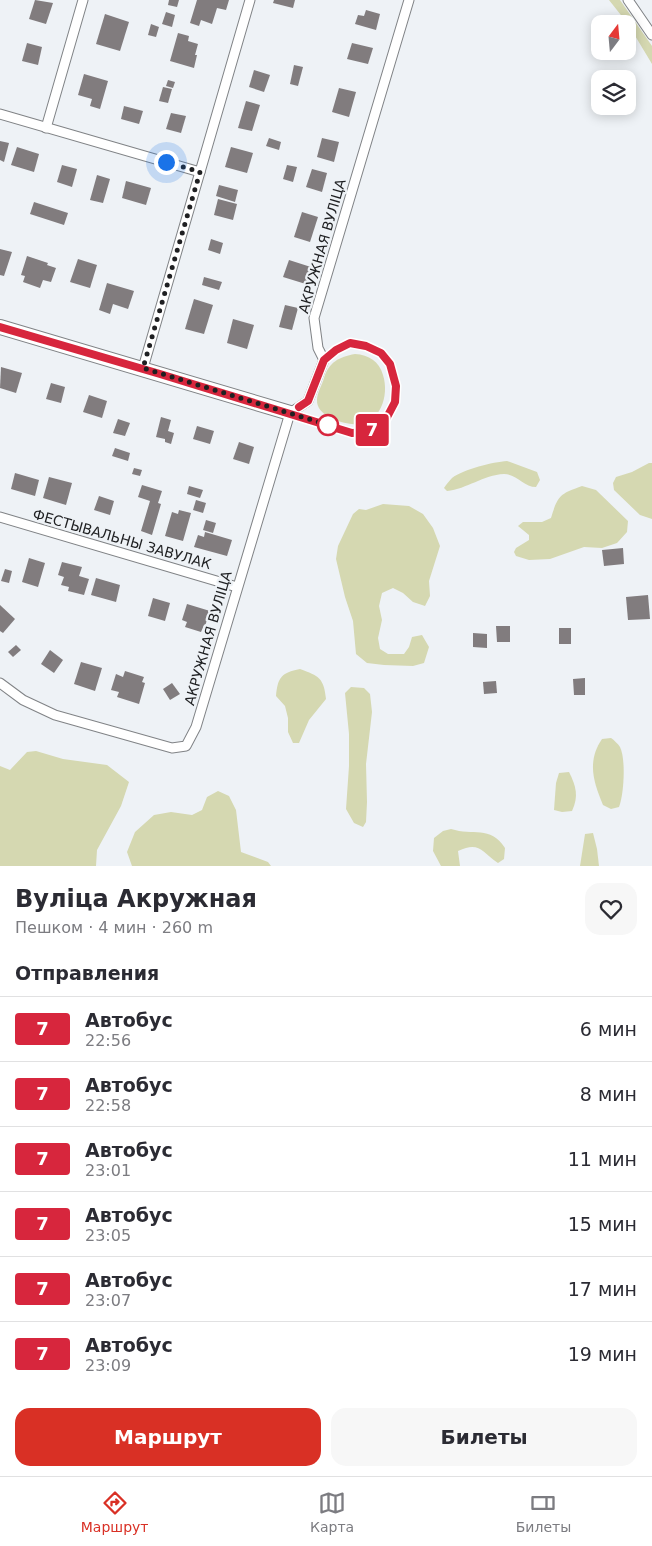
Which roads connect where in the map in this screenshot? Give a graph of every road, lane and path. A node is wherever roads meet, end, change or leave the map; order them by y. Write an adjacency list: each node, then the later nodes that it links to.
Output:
1 (83, 0): 7 (street)
2 (250, 0): 8 (street)
3 (409, 0): 10 (street, АКРУЖНАЯ ВУЛІЦА)
4 (628, 0): 5 (street)
5 (652, 35)
6 (0, 114): 7 (street)
7 (46, 128): 8 (street)
8 (200, 172): 11 (street)
9 (0, 327): 11 (street)
10 (324, 360): 12 (street); 12 (lane)
11 (143, 368): 12 (street)
12 (290, 412): 14 (street, АКРУЖНАЯ ВУЛІЦА)
13 (0, 517): 14 (street, ФЕСТЫВАЛЬНЫ ЗАВУЛАК)
14 (237, 586): 15 (street, АКРУЖНАЯ ВУЛІЦА)
15 (0, 683)

